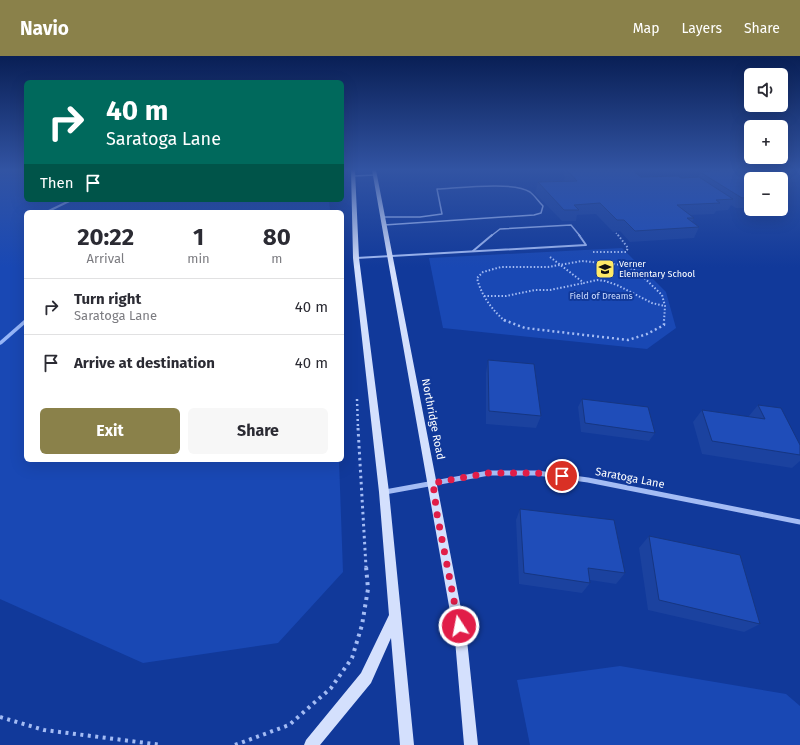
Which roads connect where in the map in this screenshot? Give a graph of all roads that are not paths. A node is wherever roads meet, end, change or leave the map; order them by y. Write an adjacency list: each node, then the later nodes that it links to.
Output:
1 (354, 202): 10 (main road)
2 (380, 202): 7 (main road, Northridge Road)
3 (440, 202): 5 (lane)
4 (539, 202): 6 (lane)
5 (442, 214): 6 (lane); 7 (lane)
6 (445, 220): 7 (lane)
7 (383, 221): 9 (main road, Northridge Road)
8 (473, 251): 8 (lane); 9 (lane)
9 (390, 256): 10 (lane); 11 (main road, Northridge Road)
10 (356, 258): 12 (main road)
11 (433, 483): 12 (street, Saratoga Lane); 13 (street, Saratoga Lane); 17 (main road, Northridge Road)
12 (384, 492): 14 (main road)
13 (800, 522)
14 (395, 615): 15 (main road); 16 (main road)
15 (311, 745)
16 (407, 745)
17 (471, 745)

